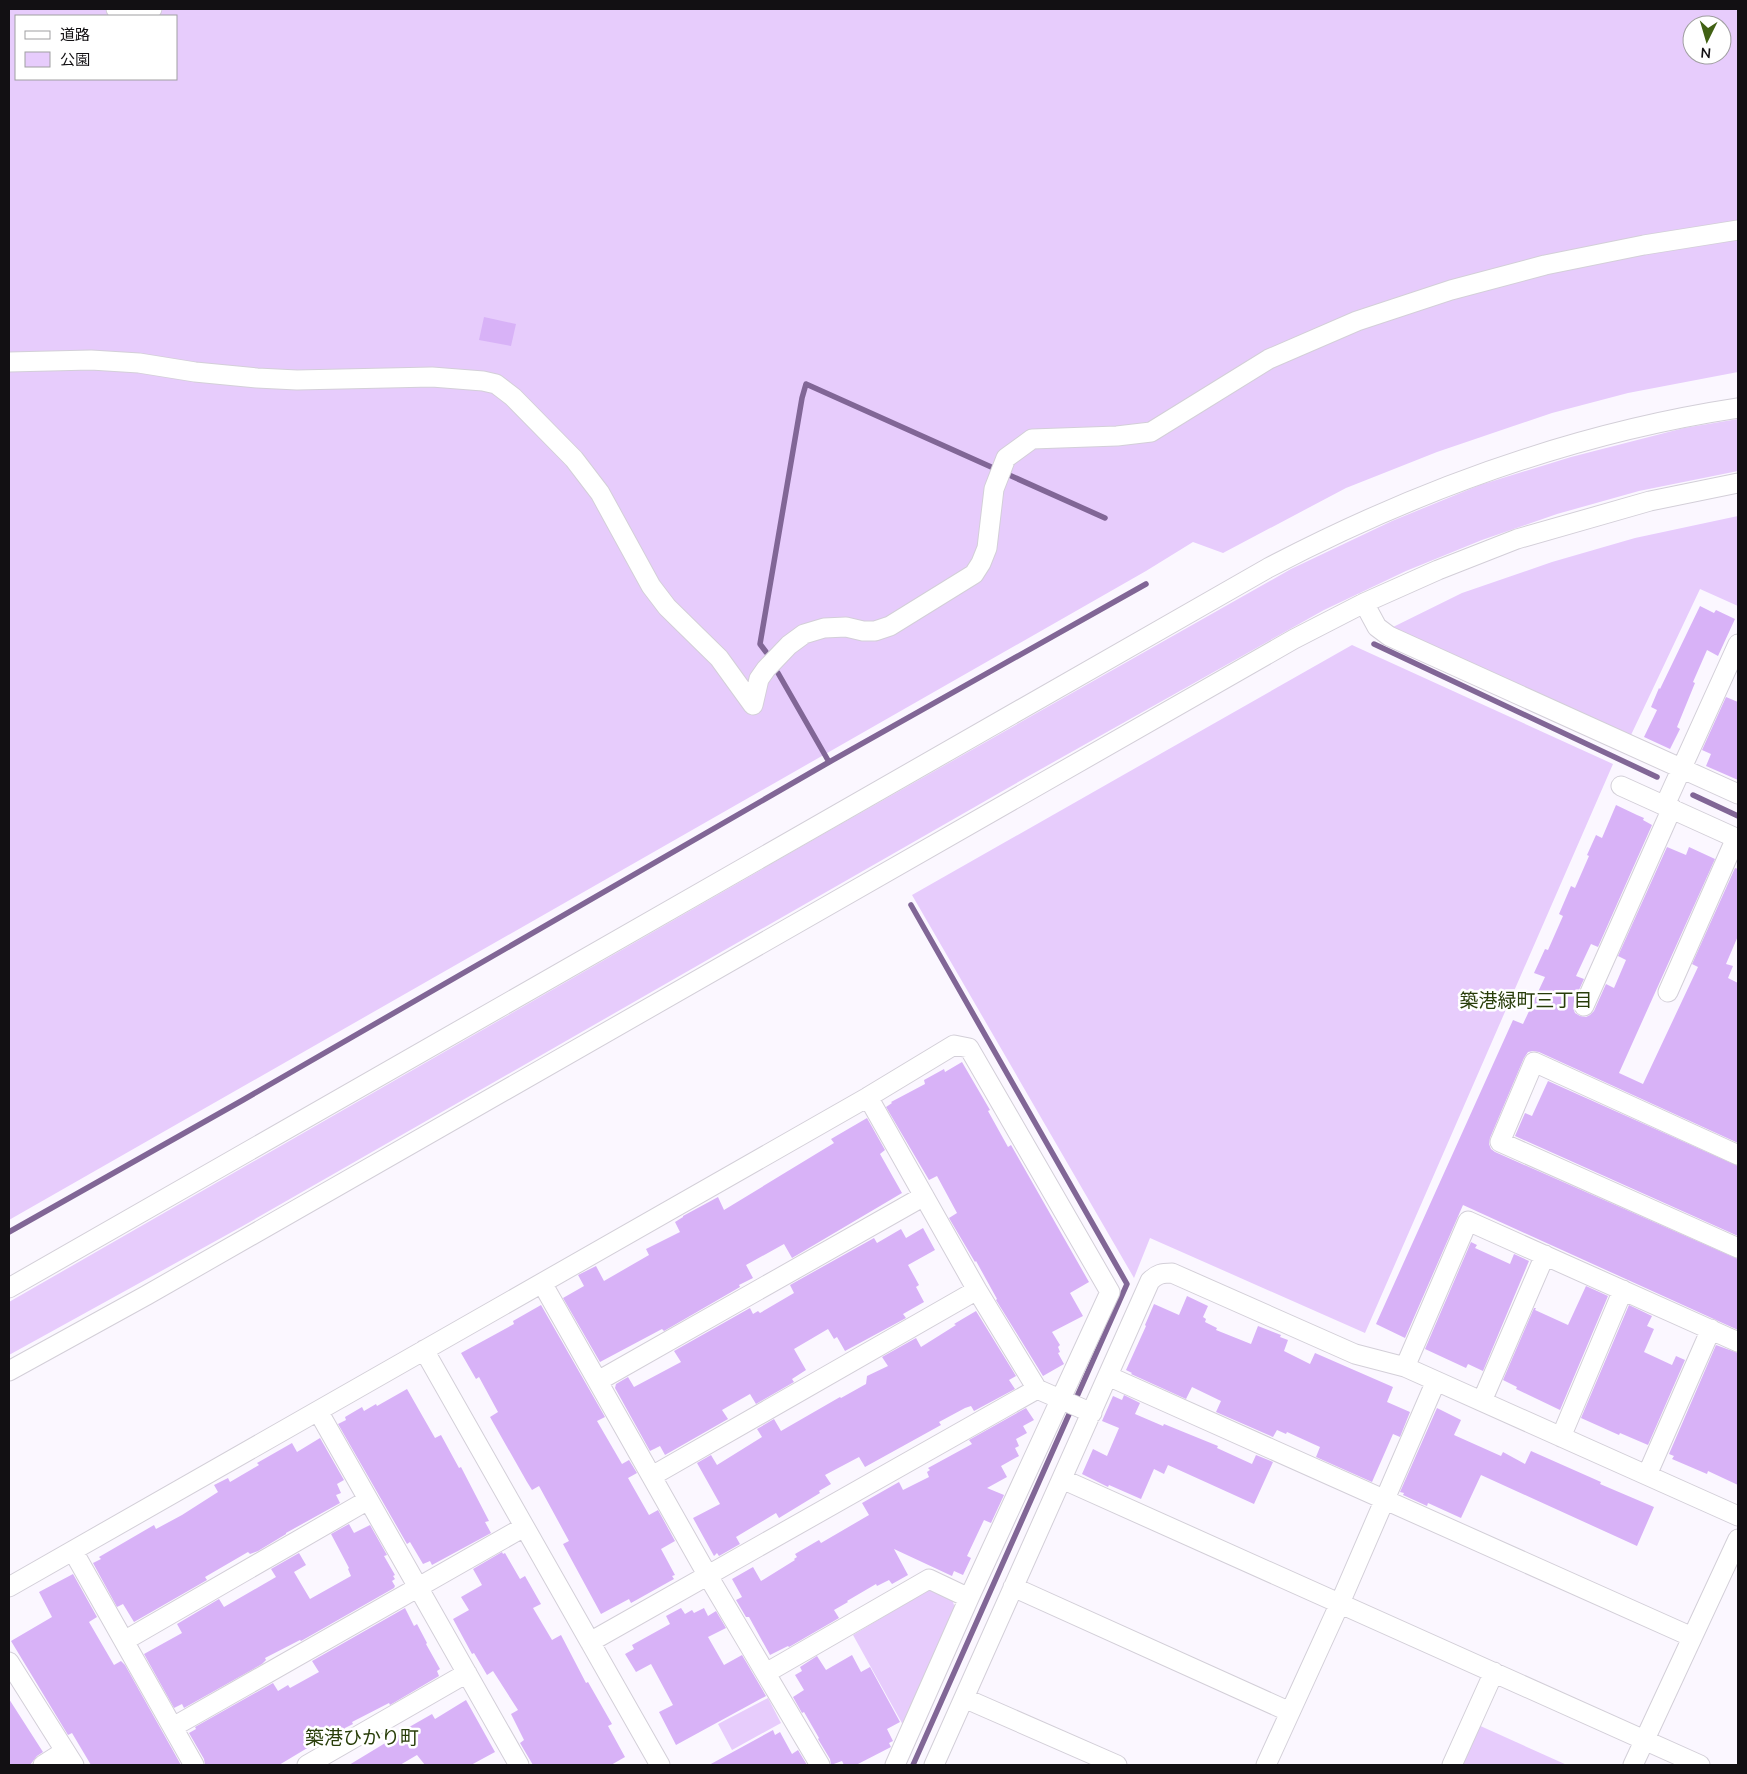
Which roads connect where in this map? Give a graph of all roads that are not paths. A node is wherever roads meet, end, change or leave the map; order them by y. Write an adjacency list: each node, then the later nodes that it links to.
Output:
1 (116, 9): 2 (street)
2 (152, 9)
3 (1738, 230): 4 (street)
4 (9, 362)
5 (1738, 408): 22 (street)
6 (1738, 483): 7 (street)
7 (1364, 603): 9 (street); 29 (street)
8 (1738, 644): 9 (street)
9 (1682, 768): 11 (street); 12 (street)
10 (1621, 786): 12 (street)
11 (1738, 794)
12 (1668, 807): 13 (street); 15 (street)
13 (1737, 838): 14 (street)
14 (1668, 992)
15 (1584, 1006)
16 (868, 1097): 18 (street); 21 (street); 35 (street)
17 (1738, 1155): 19 (street)
18 (924, 1196): 23 (street); 31 (street)
19 (1738, 1248)
20 (1544, 1255): 24 (street); 28 (street); 34 (street)
21 (542, 1283): 27 (street); 31 (street)
22 (9, 1288)
23 (977, 1290): 33 (street); 39 (street)
24 (1623, 1290): 25 (street); 37 (street)
25 (1710, 1329): 26 (street); 38 (street)
26 (1738, 1342)
27 (424, 1350): 36 (street); 44 (street)
28 (1405, 1367): 30 (street); 32 (street)
29 (9, 1371)
30 (1108, 1376): 35 (street); 42 (street)
31 (598, 1381): 39 (street)
32 (1436, 1381): 34 (street); 42 (street)
33 (1037, 1389): 35 (street); 47 (street)
34 (1482, 1401): 37 (street)
35 (1075, 1405): 40 (street); 51 (street)
36 (318, 1411): 41 (street); 46 (street)
37 (1562, 1437): 38 (street)
38 (1648, 1475): 43 (street)
39 (652, 1476): 47 (street)
40 (1062, 1479): 50 (street); 52 (street)
41 (368, 1500): 49 (street); 54 (street)
42 (1384, 1500): 52 (street); 53 (street)
43 (1738, 1516)
44 (524, 1526): 49 (street); 55 (street)
45 (1738, 1540): 53 (street)
46 (73, 1551): 48 (street); 54 (street)
47 (708, 1576): 55 (street); 57 (street)
48 (9, 1587)
49 (418, 1587): 59 (street); 62 (street)
50 (1014, 1587): 60 (street); 61 (street)
51 (970, 1598): 57 (street); 71 (street)
52 (1340, 1603): 58 (street); 61 (street)
53 (1692, 1637): 63 (street)
54 (124, 1641): 62 (street)
55 (590, 1642): 69 (street)
56 (9, 1662): 64 (street)
57 (766, 1672): 70 (street)
58 (1494, 1672): 63 (street); 75 (street)
59 (467, 1674): 65 (street); 68 (street)
60 (964, 1698): 72 (street); 73 (street)
61 (1290, 1712): 74 (street)
62 (173, 1727): 67 (street)
63 (1645, 1740): 76 (street); 77 (street)
64 (70, 1758): 66 (street)
65 (513, 1763)
66 (43, 1765)
67 (194, 1765)
68 (307, 1765)
69 (660, 1765)
70 (820, 1765)
71 (895, 1765)
72 (934, 1765)
73 (1117, 1765)
74 (1266, 1765)
75 (1452, 1765)
76 (1633, 1765)
77 (1700, 1765)

